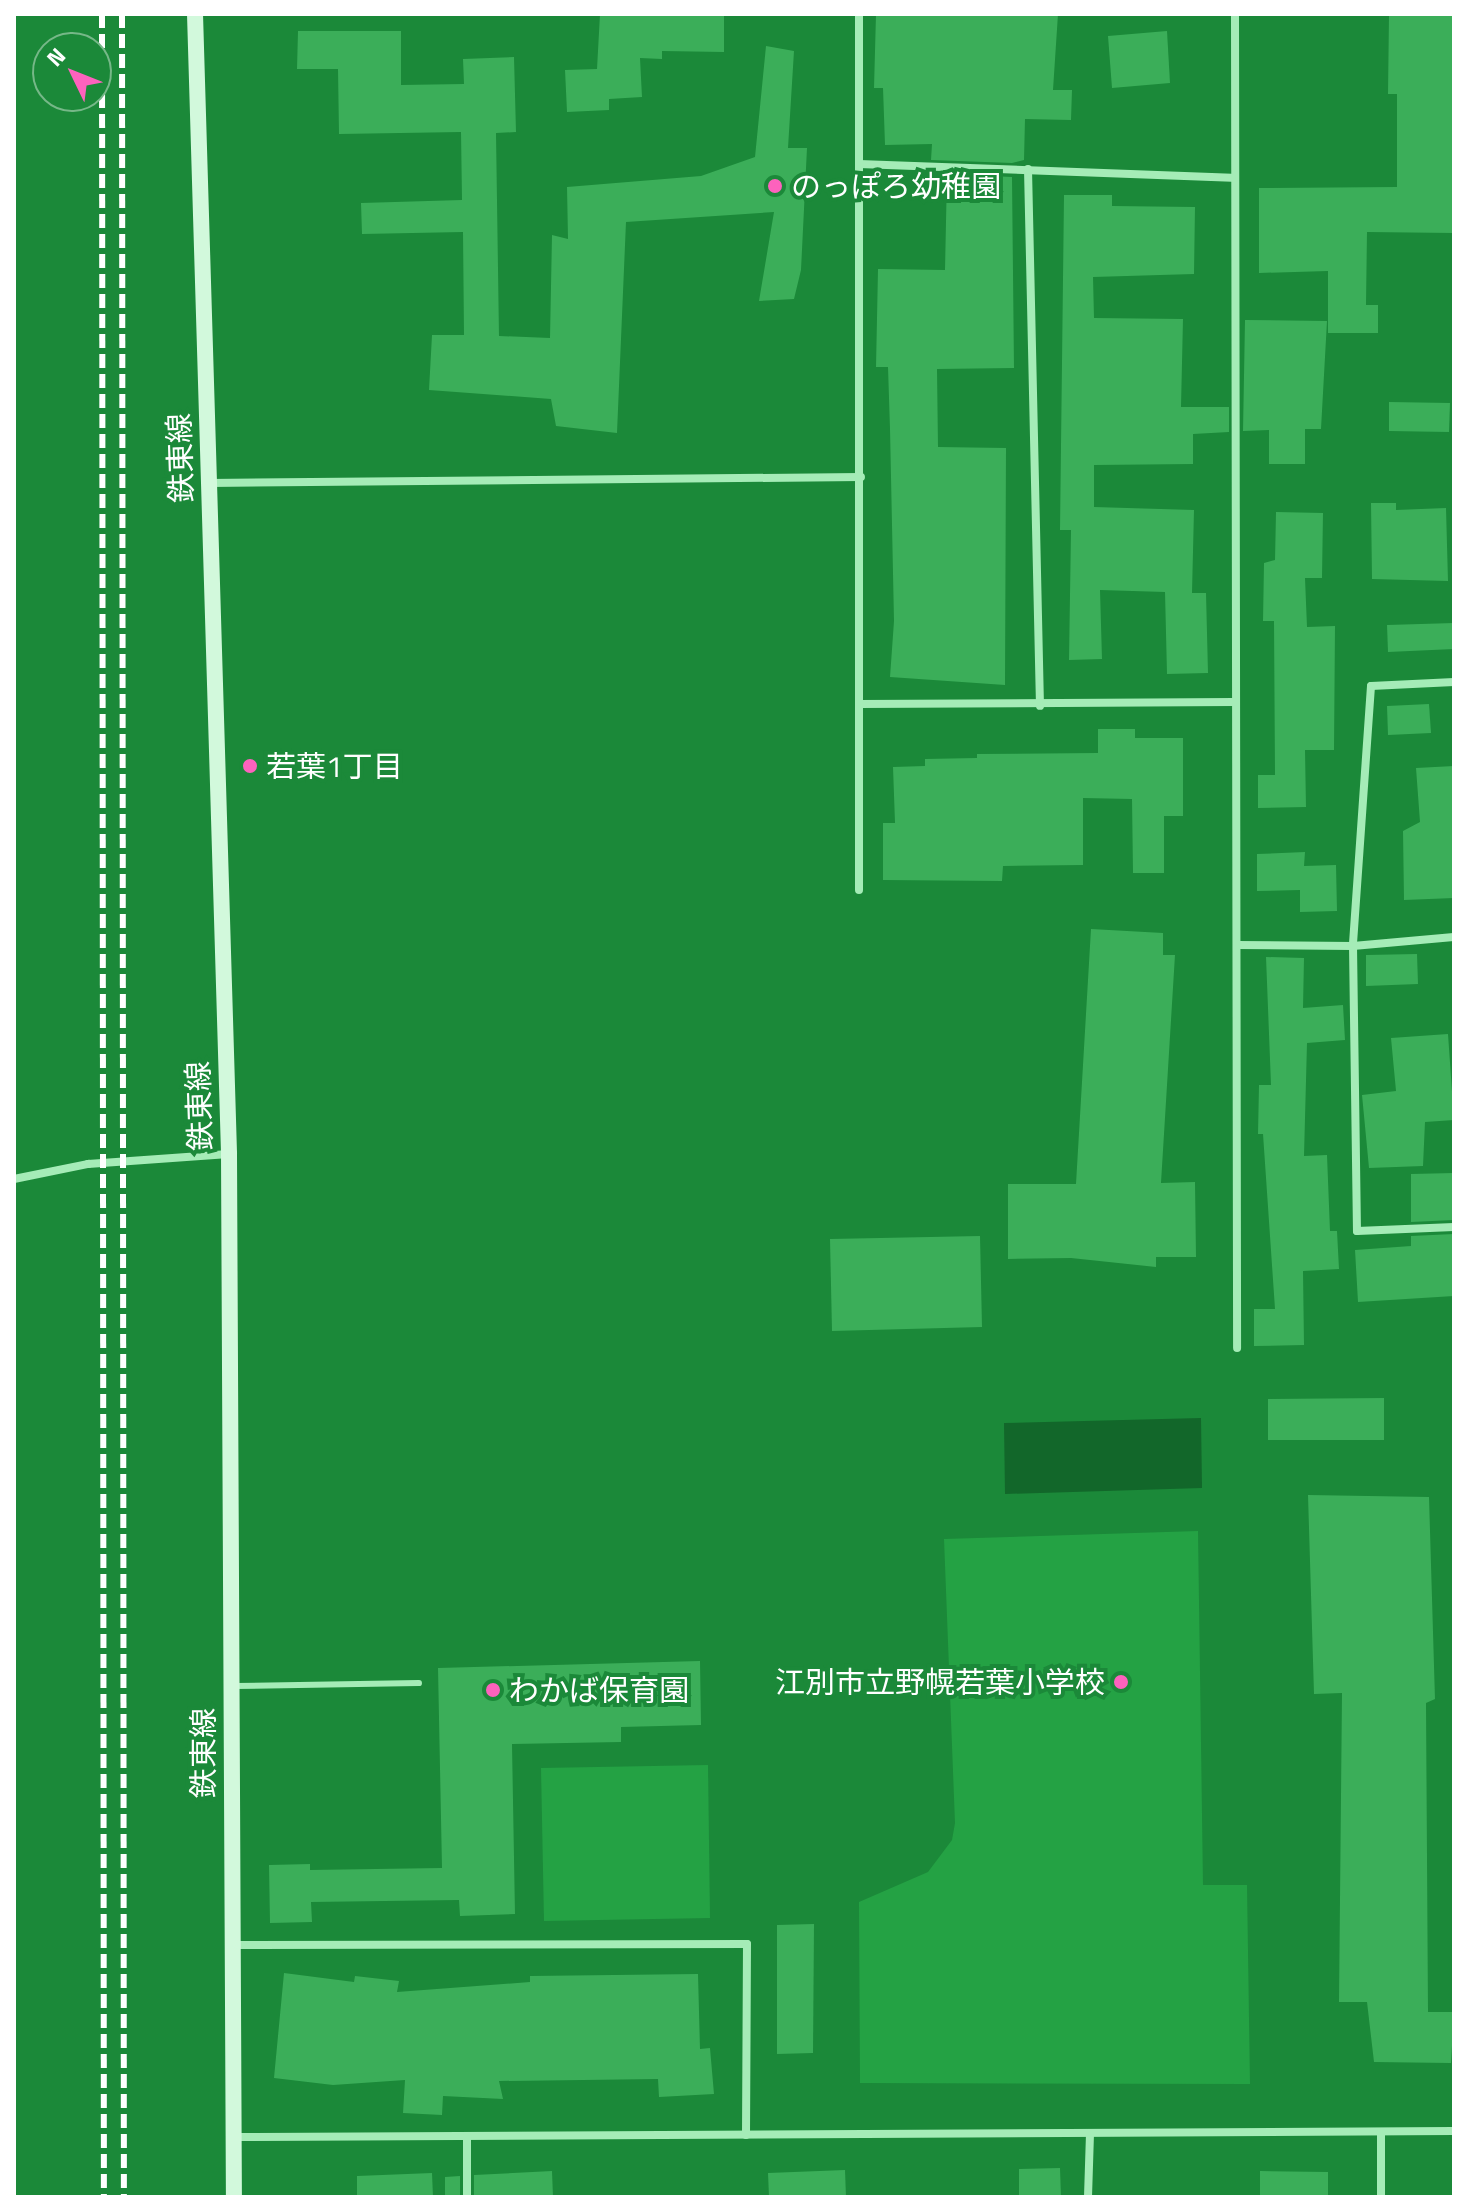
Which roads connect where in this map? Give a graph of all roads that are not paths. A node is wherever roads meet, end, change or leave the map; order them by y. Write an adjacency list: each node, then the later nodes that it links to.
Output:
1 (195, 14): 8 (street, 鉄東線)
2 (859, 14): 4 (street)
3 (1235, 14): 6 (street)
4 (859, 164): 5 (street); 7 (street)
5 (1028, 169): 6 (street); 12 (street)
6 (1232, 178): 10 (street)
7 (861, 477): 8 (street); 11 (street)
8 (209, 483): 17 (street, 鉄東線)
9 (1454, 682): 16 (street)
10 (1234, 702): 12 (street); 15 (street)
11 (859, 704): 12 (street); 13 (street)
12 (1040, 706)
13 (859, 890)
14 (1454, 937): 16 (street)
15 (1237, 945): 16 (street); 20 (street)
16 (1353, 946): 19 (street)
17 (229, 1154): 18 (street); 22 (street, 鉄東線)
18 (14, 1179)
19 (1454, 1227)
20 (1237, 1348)
21 (419, 1683): 22 (lane)
22 (231, 1686): 23 (street, 鉄東線)
23 (232, 1945): 27 (street); 29 (street, 鉄東線)
24 (1454, 2131): 25 (street)
25 (1381, 2132): 26 (street); 33 (street)
26 (1090, 2133): 27 (street); 32 (street)
27 (746, 2135): 28 (street)
28 (467, 2136): 29 (street); 31 (street)
29 (233, 2137): 30 (street, 鉄東線)
30 (234, 2197)
31 (467, 2197)
32 (1088, 2197)
33 (1381, 2197)

